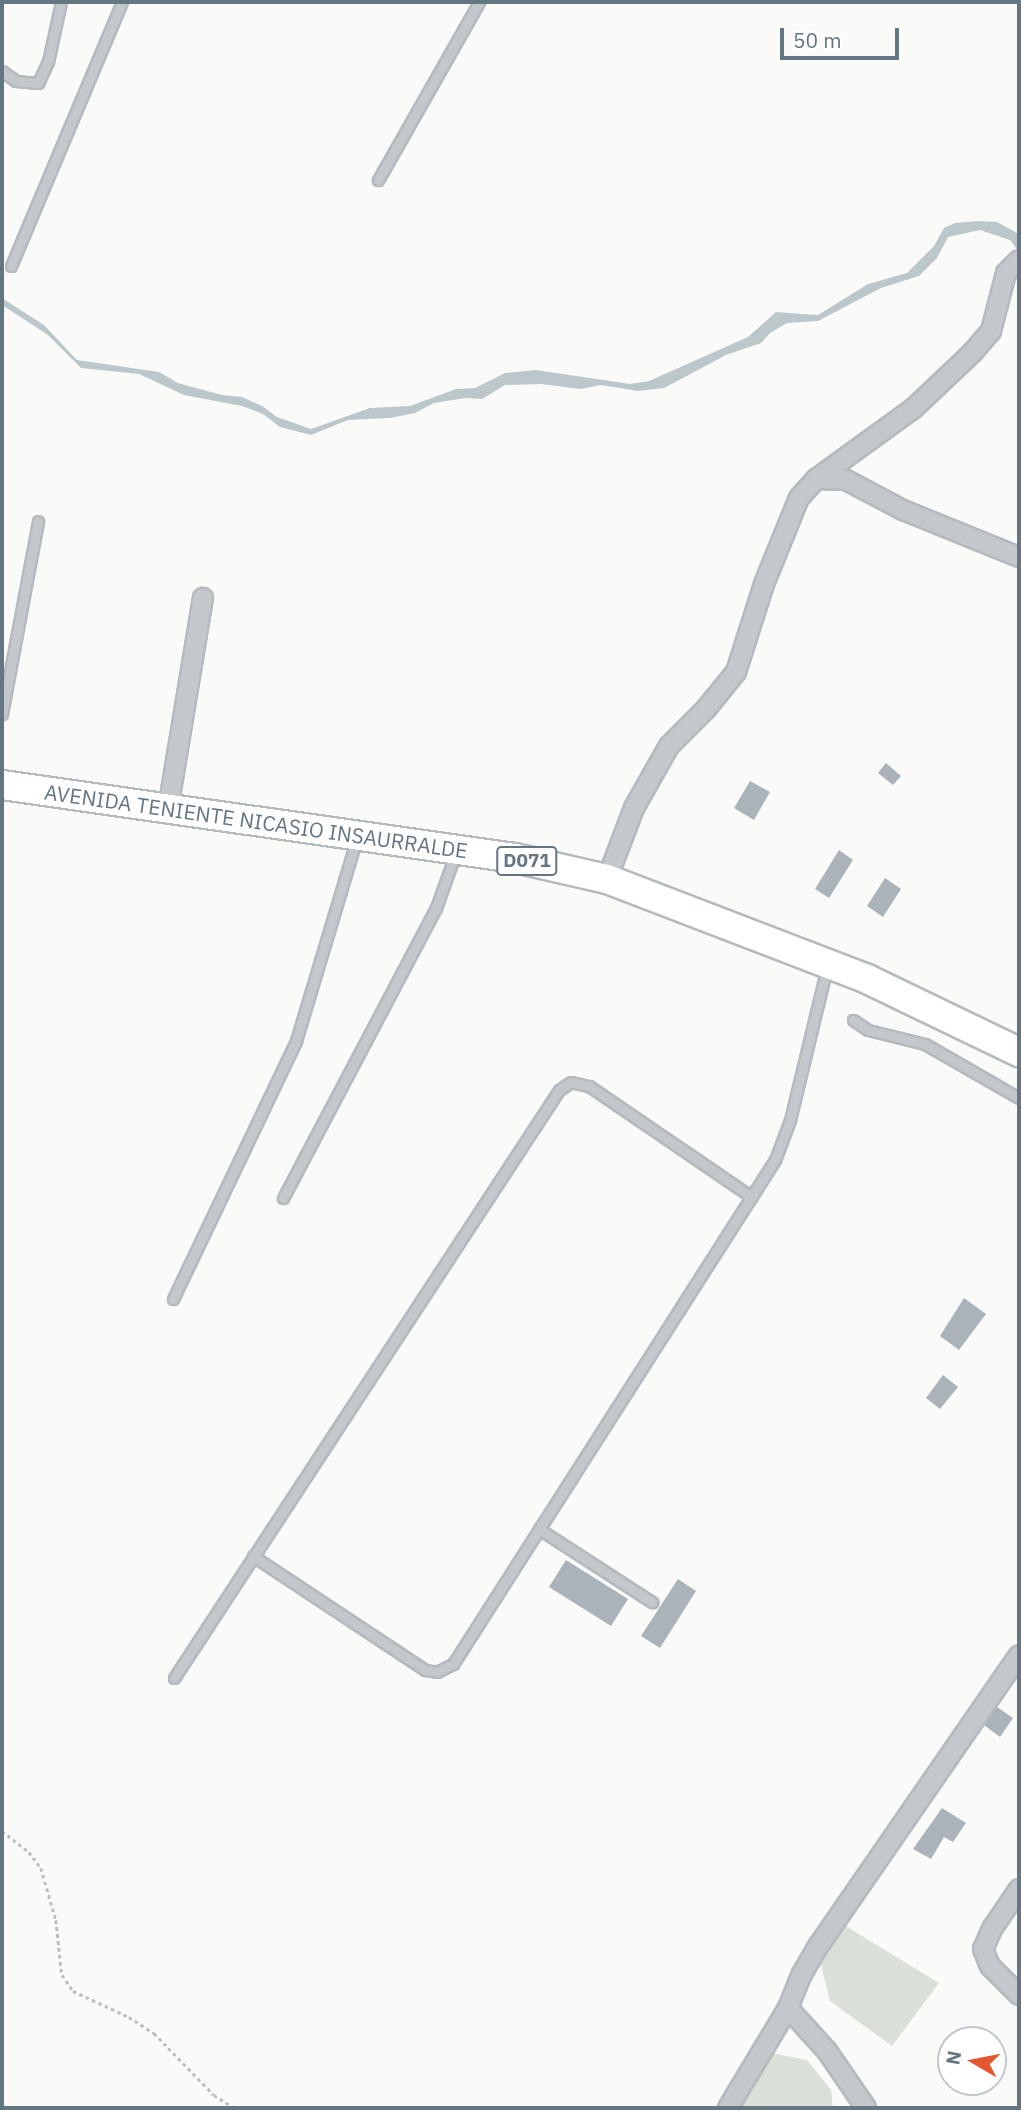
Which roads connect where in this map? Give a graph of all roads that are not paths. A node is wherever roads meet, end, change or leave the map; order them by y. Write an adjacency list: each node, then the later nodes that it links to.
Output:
1 (61, 2): 4 (lane)
2 (122, 2): 7 (lane)
3 (479, 2): 5 (lane)
4 (2, 71)
5 (378, 180)
6 (1019, 260): 8 (street)
7 (11, 266)
8 (816, 479): 10 (street); 17 (street)
9 (38, 521): 12 (lane)
10 (1019, 557)
11 (203, 598): 14 (street)
12 (2, 714)
13 (2, 785): 14 (main road, AVENIDA TENIENTE NICASIO INSAURRALDE / D071)
14 (168, 809): 15 (main road, AVENIDA TENIENTE NICASIO INSAURRALDE / D071)
15 (358, 836): 16 (main road, AVENIDA TENIENTE NICASIO INSAURRALDE / D071); 24 (lane)
16 (457, 850): 17 (main road, AVENIDA TENIENTE NICASIO INSAURRALDE / D071); 23 (lane)
17 (607, 879): 18 (main road, AVENIDA TENIENTE NICASIO INSAURRALDE / D071)
18 (828, 964): 20 (main road, AVENIDA TENIENTE NICASIO INSAURRALDE / D071); 22 (lane)
19 (853, 1020): 21 (lane)
20 (1019, 1052)
21 (1019, 1098)
22 (752, 1197): 25 (lane); 26 (lane)
23 (284, 1198)
24 (173, 1298)
25 (539, 1529): 26 (lane); 27 (lane)
26 (253, 1556): 29 (lane)
27 (652, 1602)
28 (1019, 1655): 32 (street)
29 (174, 1678)
30 (1019, 1889): 31 (street)
31 (1019, 1995)
32 (788, 2008): 33 (street); 34 (street)
33 (728, 2108)
34 (866, 2108)

